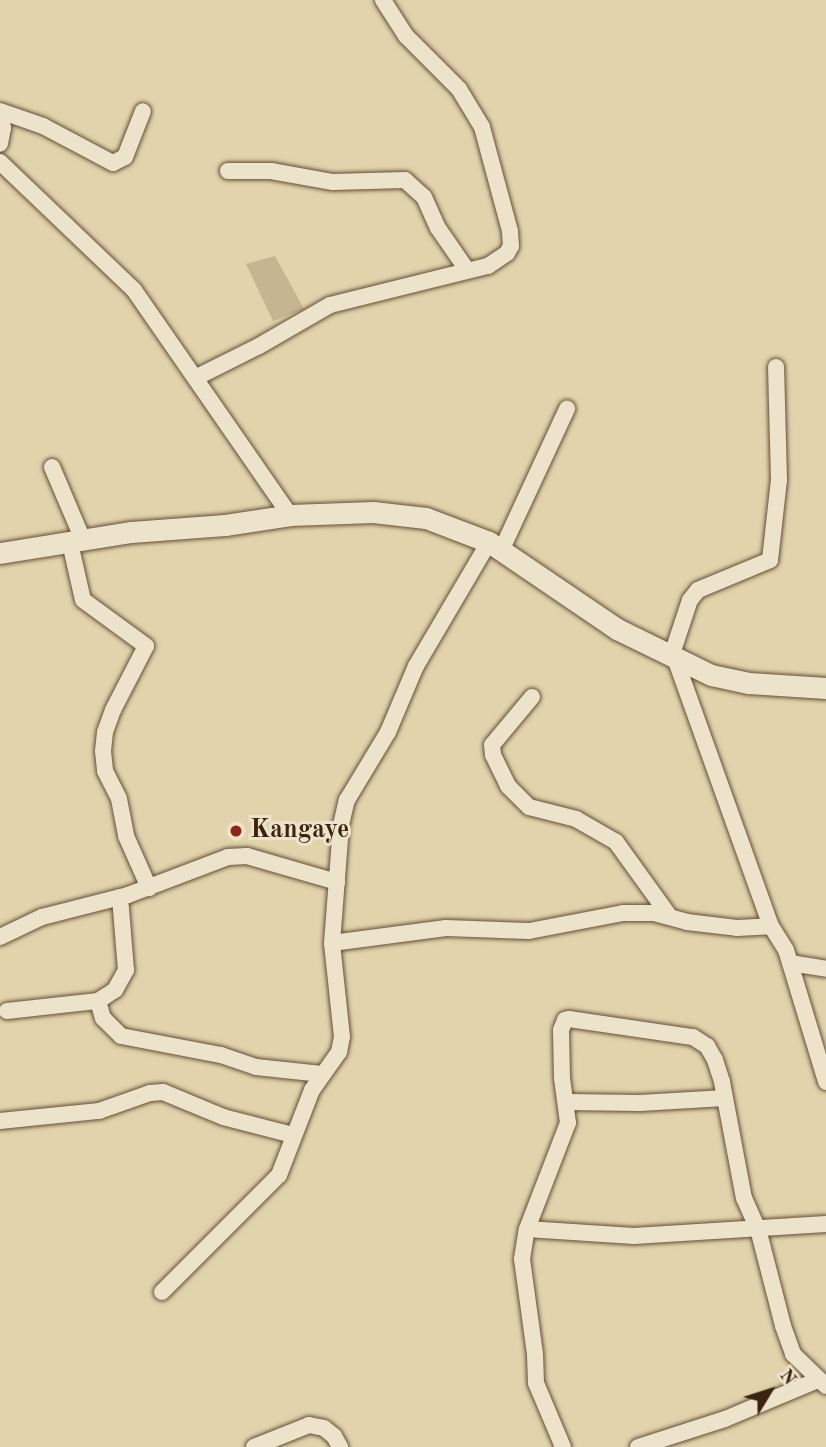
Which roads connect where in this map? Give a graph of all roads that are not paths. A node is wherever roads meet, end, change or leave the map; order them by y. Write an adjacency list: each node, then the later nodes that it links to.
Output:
1 (383, 0): 7 (street)
2 (0, 111): 3 (street); 4 (street)
3 (143, 111)
4 (0, 144)
5 (0, 162): 9 (street)
6 (228, 171): 7 (street)
7 (467, 270): 9 (street)
8 (776, 367): 16 (street)
9 (197, 377): 12 (street)
10 (567, 409): 14 (street)
11 (52, 467): 13 (street)
12 (290, 515): 13 (street); 14 (street)
13 (76, 541): 15 (street); 20 (street)
14 (495, 547): 16 (street); 19 (street)
15 (0, 553)
16 (673, 659): 17 (street); 23 (street)
17 (826, 688)
18 (532, 697): 22 (street)
19 (337, 882): 20 (street); 25 (street)
20 (149, 888): 21 (street)
21 (120, 897): 24 (street); 28 (street)
22 (670, 917): 23 (street); 25 (street)
23 (771, 926): 26 (street)
24 (0, 937)
25 (332, 943): 30 (street)
26 (790, 963): 27 (street); 31 (street)
27 (826, 970)
28 (98, 1001): 29 (street); 30 (street)
29 (8, 1011)
30 (322, 1074): 35 (street)
31 (826, 1082)
32 (725, 1098): 33 (street); 33 (street); 38 (street)
33 (567, 1101): 37 (street)
34 (0, 1121): 35 (street)
35 (293, 1135): 39 (street)
36 (826, 1224): 38 (street)
37 (527, 1229): 38 (street); 43 (street)
38 (758, 1229): 40 (street)
39 (162, 1292)
40 (822, 1383): 44 (street)
41 (254, 1447): 42 (street)
42 (340, 1447)
43 (563, 1447)
44 (638, 1447)

